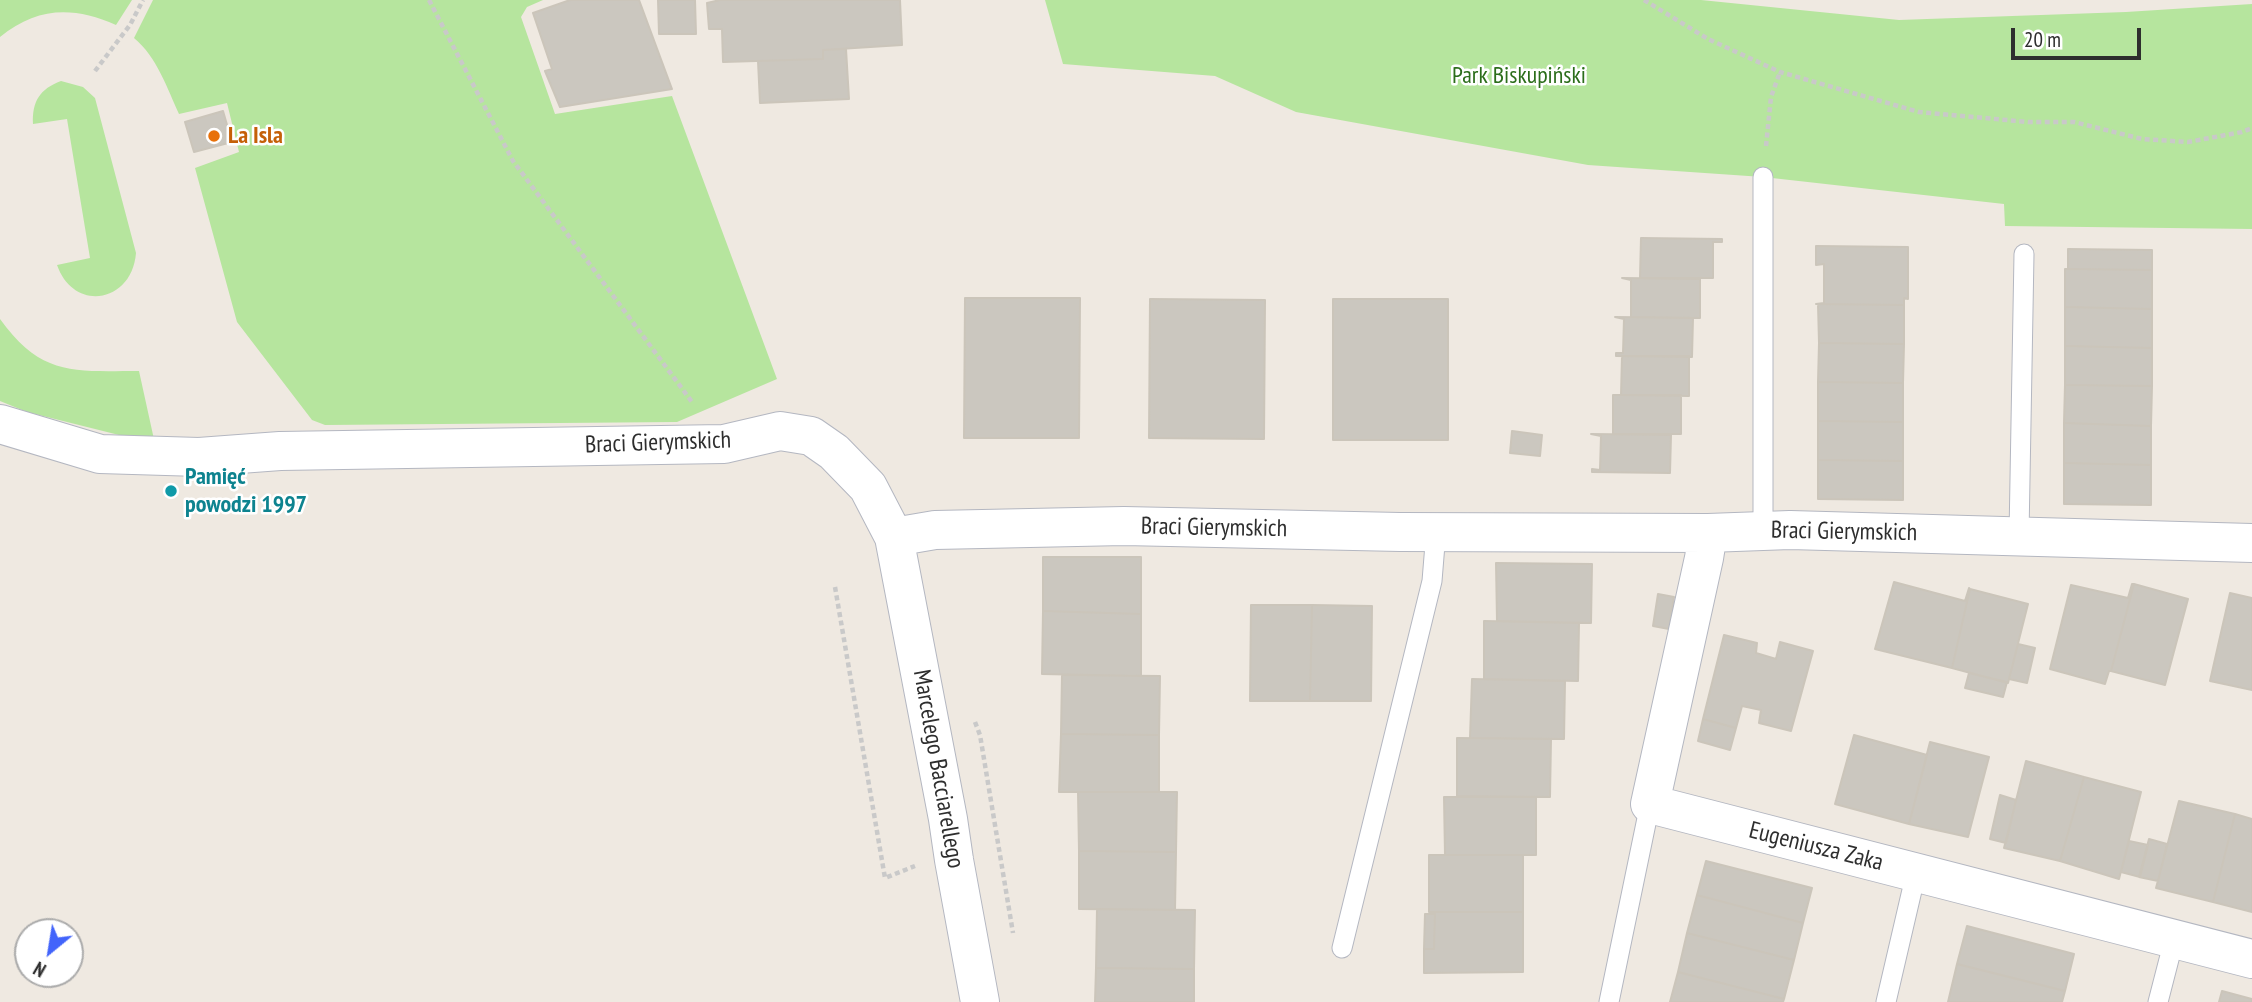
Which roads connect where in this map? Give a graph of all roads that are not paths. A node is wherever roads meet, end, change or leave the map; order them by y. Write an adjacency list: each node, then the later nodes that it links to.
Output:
1 (1762, 177): 5 (lane)
2 (2024, 254): 7 (lane)
3 (0, 424): 8 (street, Braci Gierymskich)
4 (1436, 531): 6 (street, Braci Gierymskich); 8 (street, Braci Gierymskich); 13 (lane)
5 (1763, 531): 6 (street, Braci Gierymskich); 7 (street, Braci Gierymskich)
6 (1708, 533): 10 (street)
7 (2019, 536): 9 (street, Braci Gierymskich)
8 (894, 537): 15 (street, Marcelego Bacciarellego)
9 (2252, 543)
10 (1650, 804): 11 (street, Eugeniusza Zaka); 16 (lane)
11 (1916, 873): 12 (street, Eugeniusza Zaka); 17 (lane)
12 (2174, 940): 14 (street, Eugeniusza Zaka); 18 (lane)
13 (1342, 948)
14 (2252, 959)
15 (980, 1002)
16 (1609, 1002)
17 (1886, 1002)
18 (2158, 1002)

